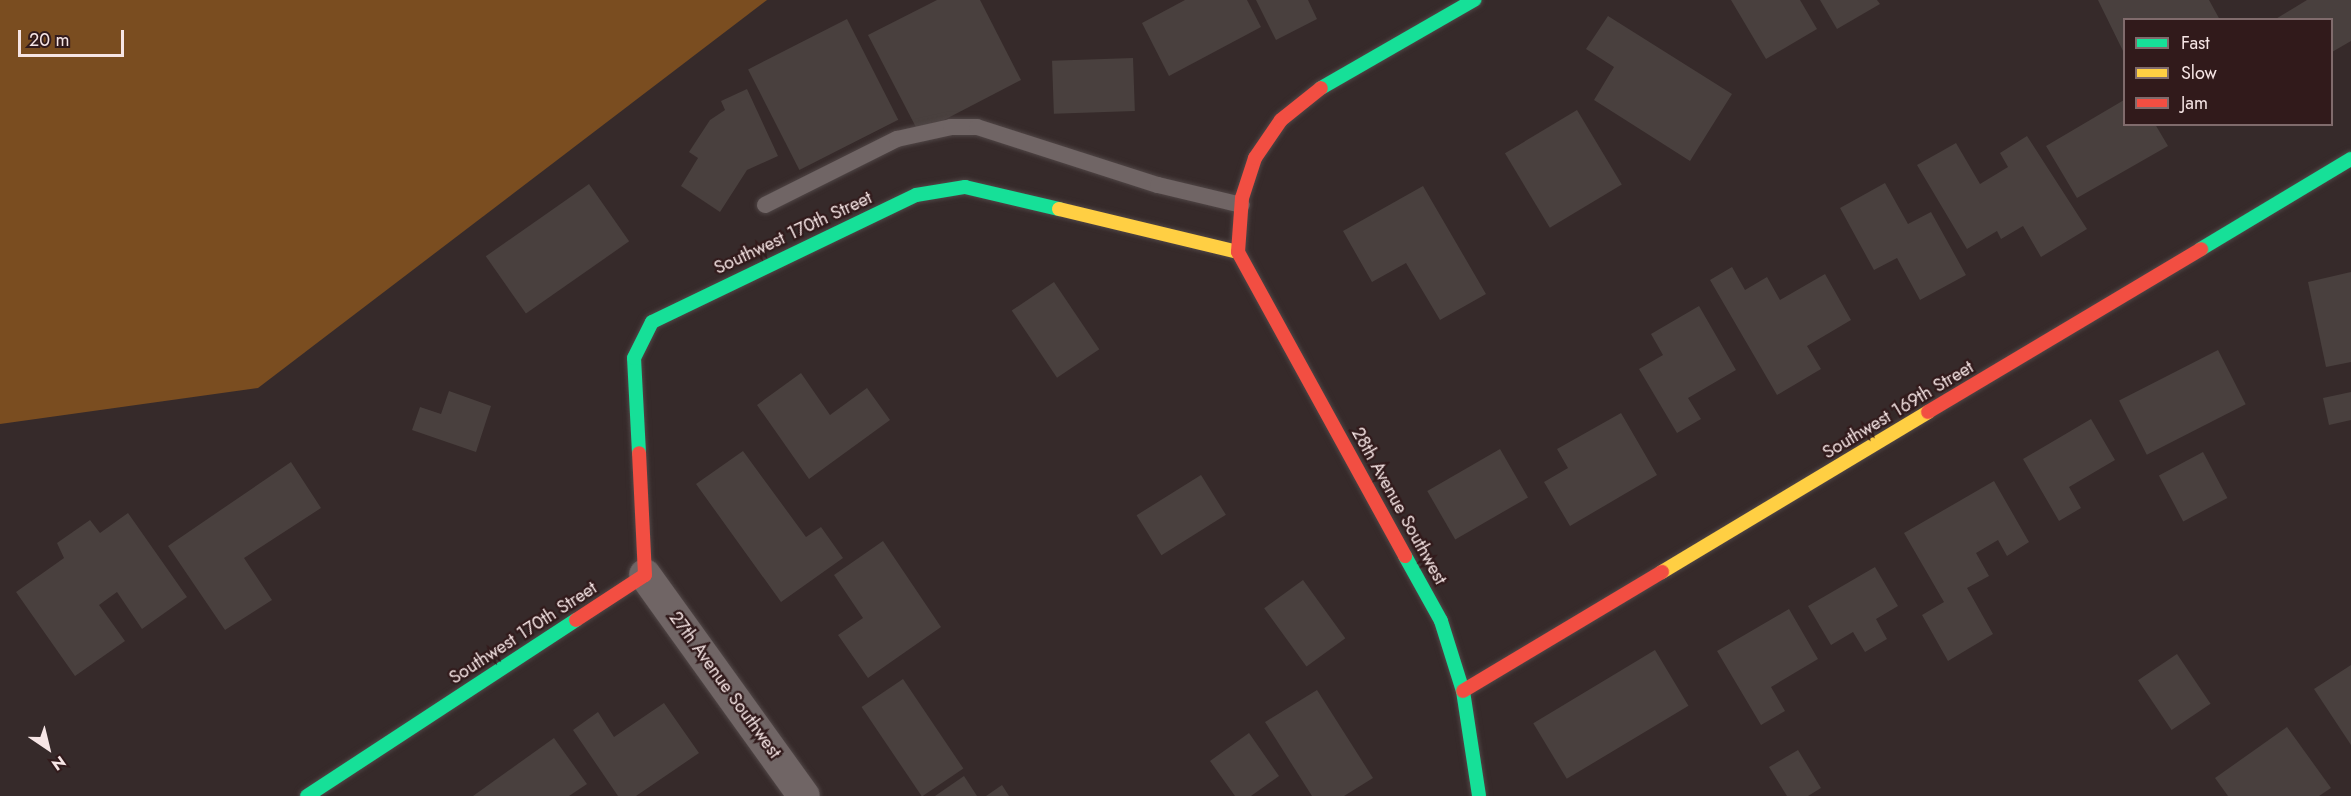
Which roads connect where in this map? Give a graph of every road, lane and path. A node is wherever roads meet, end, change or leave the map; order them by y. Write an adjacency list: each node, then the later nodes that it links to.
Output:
1 (1474, 0): 4 (street)
2 (2351, 159): 7 (street, Southwest 169th Street)
3 (765, 205): 4 (lane)
4 (1242, 205): 5 (street)
5 (1238, 252): 6 (street, Southwest 170th Street); 7 (street, 28th Avenue Southwest)
6 (645, 575): 8 (street, Southwest 170th Street); 9 (street, 27th Avenue Southwest)
7 (1463, 691): 10 (street, 28th Avenue Southwest)
8 (307, 796)
9 (804, 796)
10 (1479, 796)

